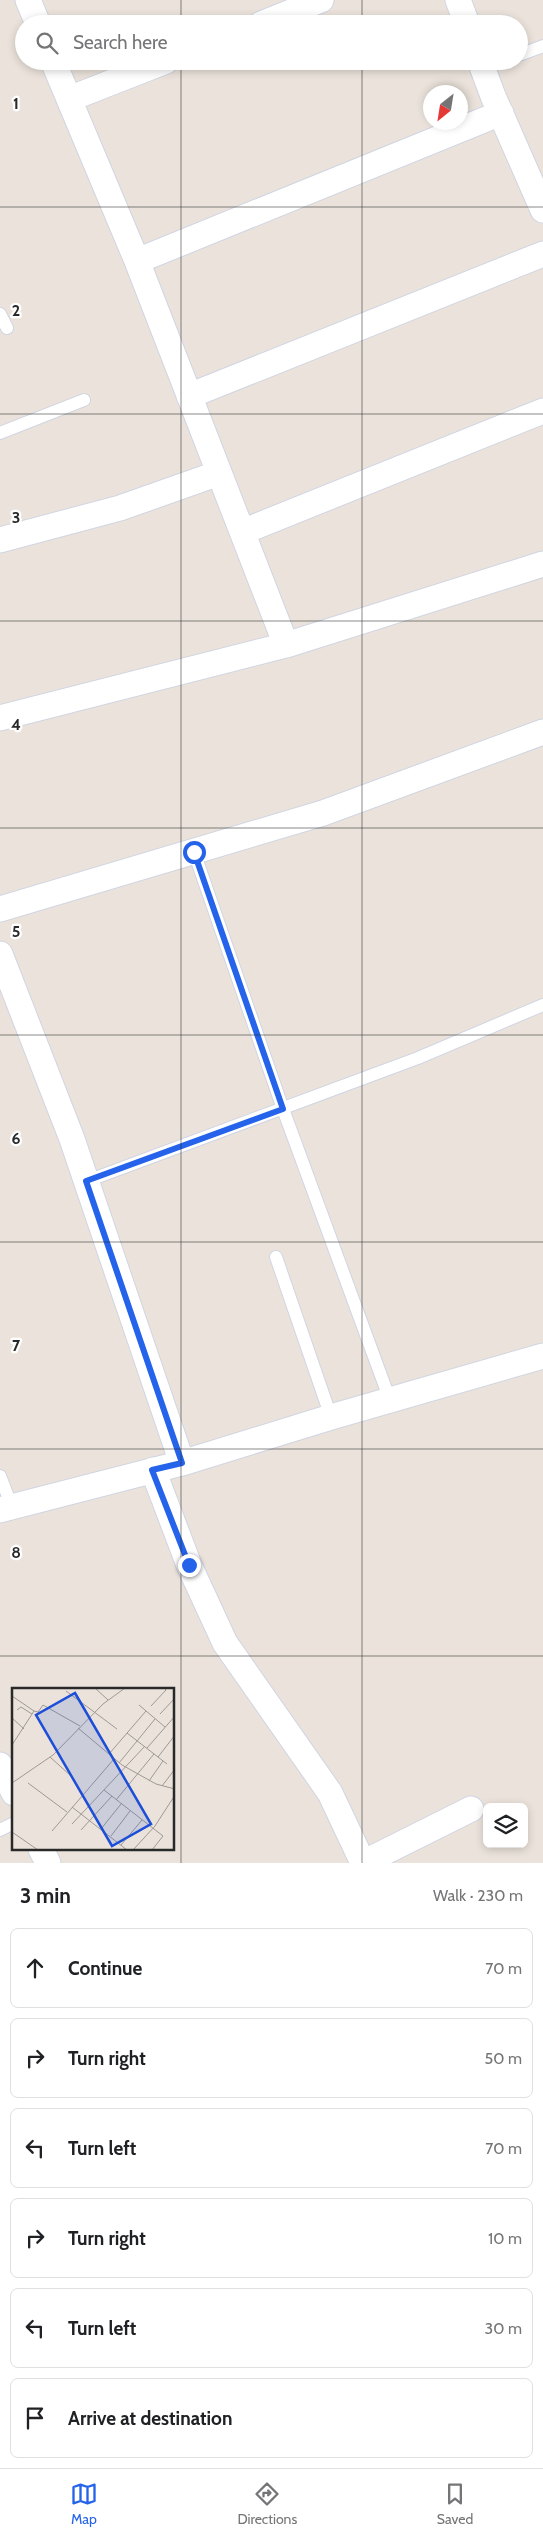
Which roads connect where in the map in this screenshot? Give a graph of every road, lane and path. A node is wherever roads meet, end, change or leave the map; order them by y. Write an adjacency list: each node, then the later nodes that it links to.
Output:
1 (28, 0): 4 (street)
2 (321, 0): 5 (street)
3 (458, 0): 6 (street)
4 (34, 15)
5 (284, 15)
6 (464, 15)
7 (543, 46): 8 (lane)
8 (528, 52)
9 (57, 70): 12 (street)
10 (143, 70): 12 (street)
11 (490, 70): 13 (street)
12 (69, 99): 16 (street)
13 (501, 114): 14 (street); 16 (street)
14 (543, 210)
15 (543, 254): 19 (street)
16 (136, 261): 19 (street)
17 (0, 314): 18 (lane)
18 (7, 328)
19 (189, 396): 23 (street)
20 (84, 400): 22 (lane)
21 (543, 412): 24 (street)
22 (0, 433)
23 (219, 473): 24 (street); 25 (street)
24 (242, 532): 27 (street)
25 (0, 540)
26 (543, 564): 27 (street)
27 (286, 644): 28 (street)
28 (0, 718)
29 (543, 732): 30 (street)
30 (194, 852): 31 (street); 35 (lane)
31 (0, 910)
32 (0, 954): 33 (street)
33 (8, 998): 36 (street)
34 (543, 1005): 35 (lane)
35 (283, 1109): 36 (lane); 39 (lane)
36 (86, 1181): 41 (street)
37 (276, 1257): 40 (lane)
38 (543, 1356): 39 (street)
39 (390, 1400): 40 (street)
40 (331, 1417): 41 (street)
41 (182, 1463): 42 (street)
42 (152, 1470): 44 (street); 47 (street)
43 (0, 1476): 44 (lane)
44 (6, 1508)
45 (0, 1765): 46 (street)
46 (12, 1789)
47 (471, 1809)
48 (12, 1824): 49 (lane)
49 (0, 1830)
50 (42, 1850): 51 (street)
51 (48, 1863)

